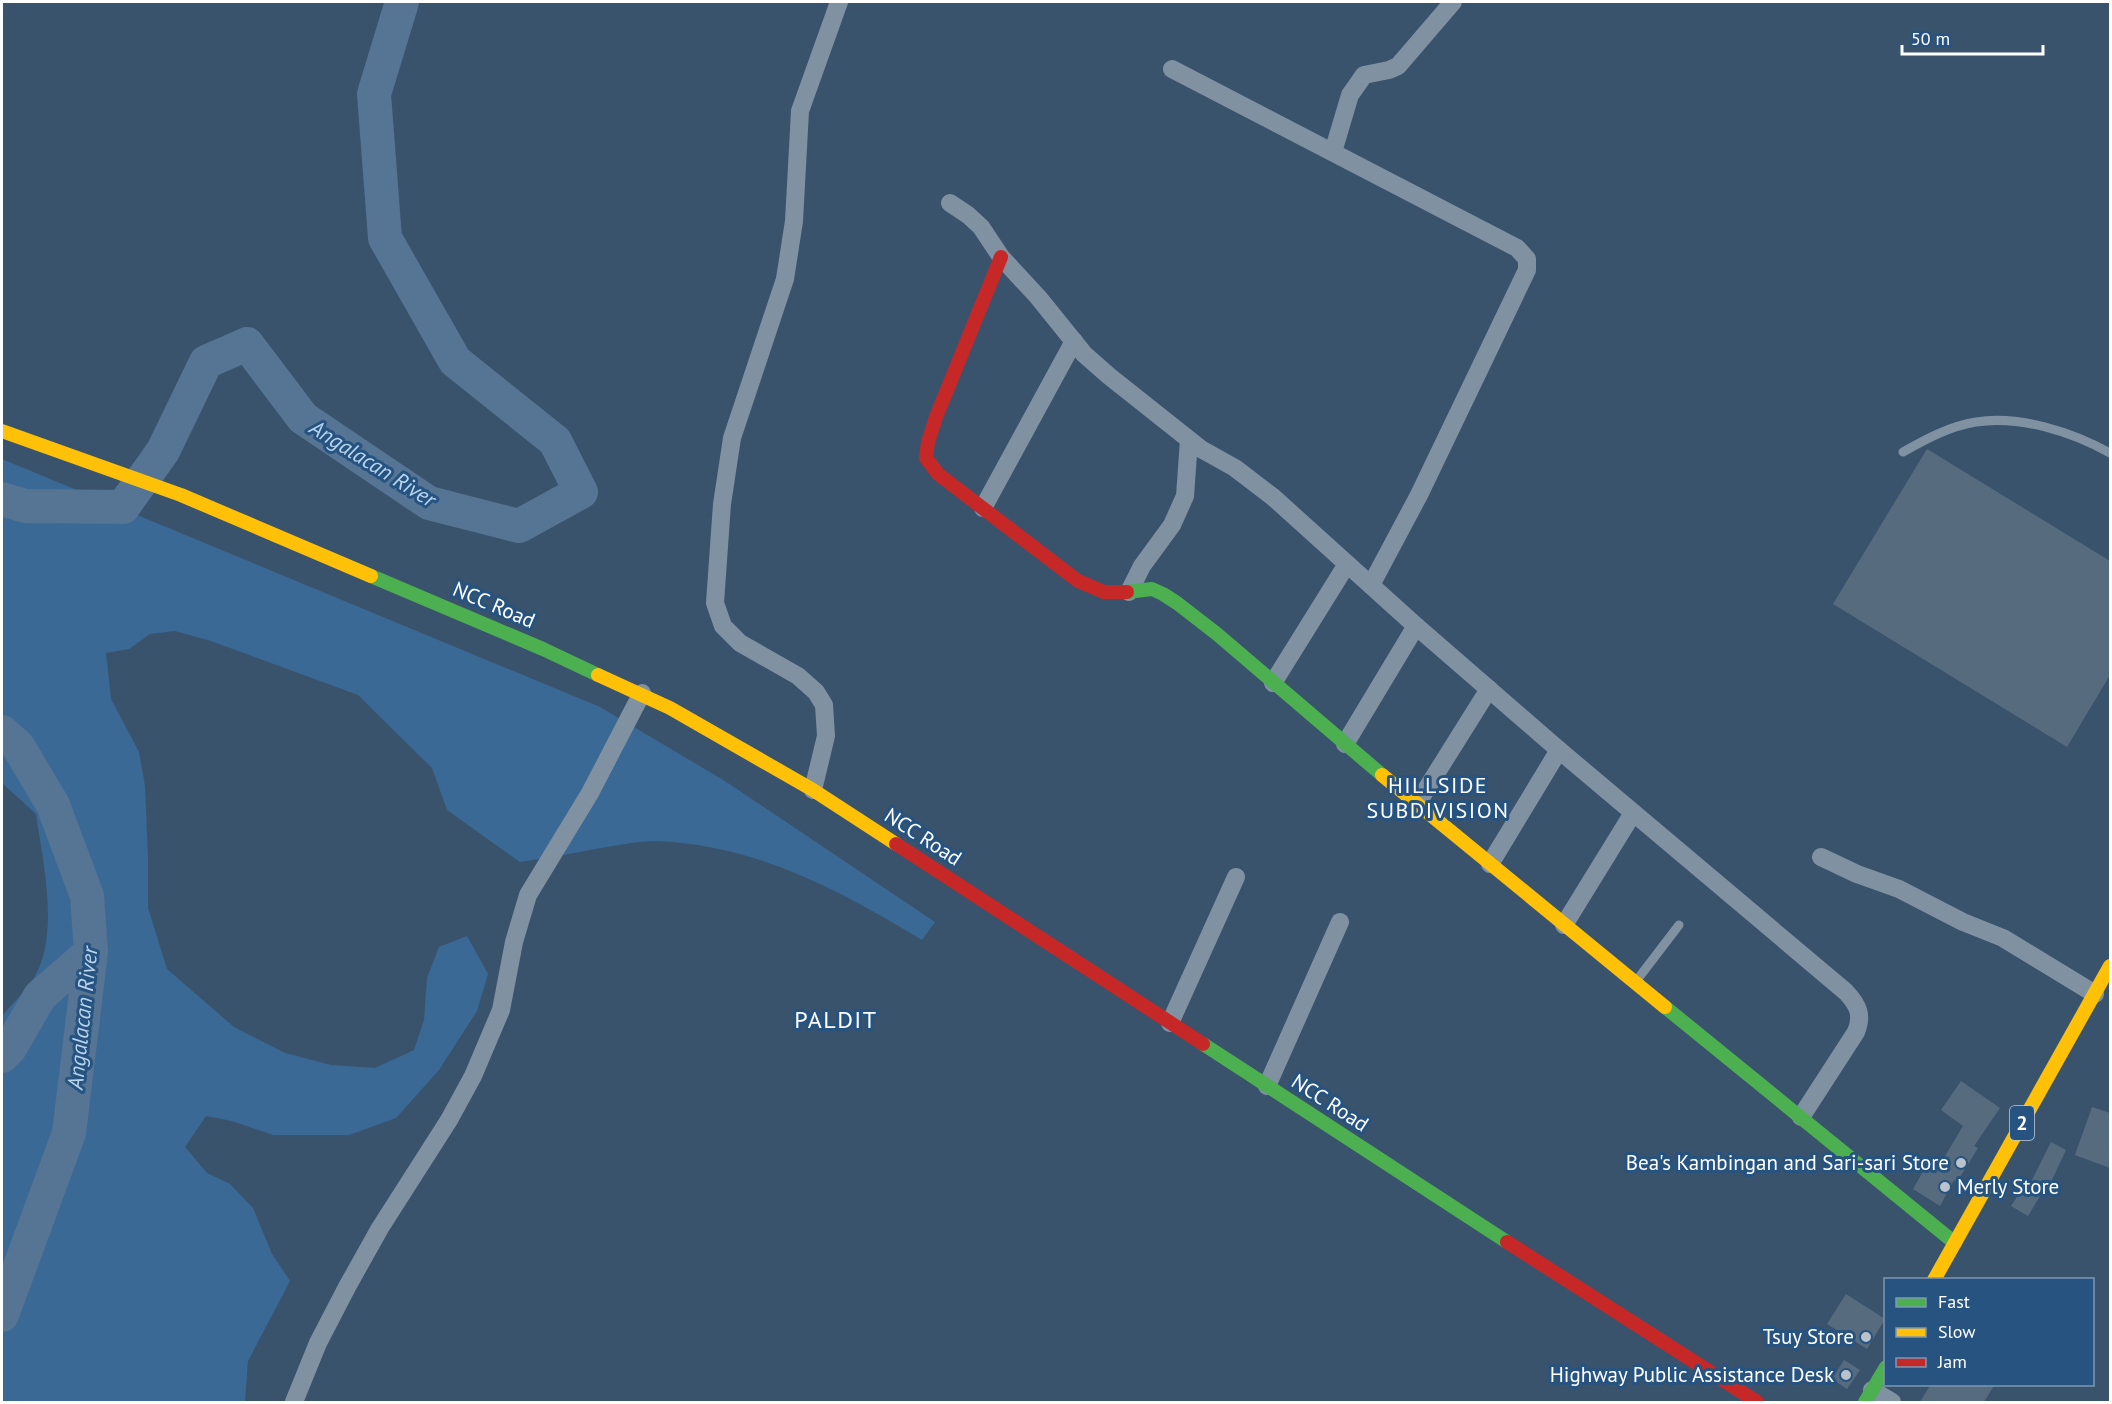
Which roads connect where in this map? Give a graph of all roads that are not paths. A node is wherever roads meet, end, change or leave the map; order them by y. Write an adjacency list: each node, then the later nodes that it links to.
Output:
1 (839, 2): 22 (street)
2 (1453, 2): 4 (street)
3 (1172, 69): 4 (street)
4 (1332, 152): 14 (street)
5 (950, 203): 6 (street)
6 (1001, 256): 7 (street); 12 (main road)
7 (1074, 341): 9 (street); 12 (street)
8 (2, 430): 19 (main road, NCC Road)
9 (1189, 440): 13 (street); 15 (street)
10 (1903, 452): 11 (lane)
11 (2110, 453)
12 (983, 508): 15 (main road)
13 (1347, 564): 14 (street); 17 (street)
14 (1371, 585): 16 (street)
15 (1129, 592): 17 (main road)
16 (1416, 626): 18 (street); 20 (street)
17 (1273, 683): 20 (main road)
18 (1489, 689): 21 (street); 23 (street)
19 (642, 693): 22 (main road, NCC Road); 41 (street)
20 (1345, 744): 23 (main road)
21 (1559, 750): 24 (street); 26 (street)
22 (813, 790): 34 (main road, NCC Road)
23 (1417, 804): 26 (main road)
24 (1633, 813): 29 (street); 36 (street)
25 (1821, 857): 33 (street)
26 (1490, 864): 29 (main road)
27 (1236, 877): 34 (street)
28 (1340, 922): 35 (street)
29 (1564, 925): 32 (main road)
30 (1679, 925): 32 (lane)
31 (2110, 966): 33 (main road, 2)
32 (1635, 982): 36 (main road)
33 (2095, 994): 37 (main road, 2)
34 (1170, 1023): 35 (main road, NCC Road)
35 (1267, 1086): 42 (main road, NCC Road)
36 (1801, 1117): 37 (main road)
37 (1954, 1243): 38 (main road, 2)
38 (1935, 1278)
39 (1884, 1370): 40 (main road)
40 (1869, 1396): 43 (street)
41 (294, 1402)
42 (1757, 1402)
43 (1892, 1402)

